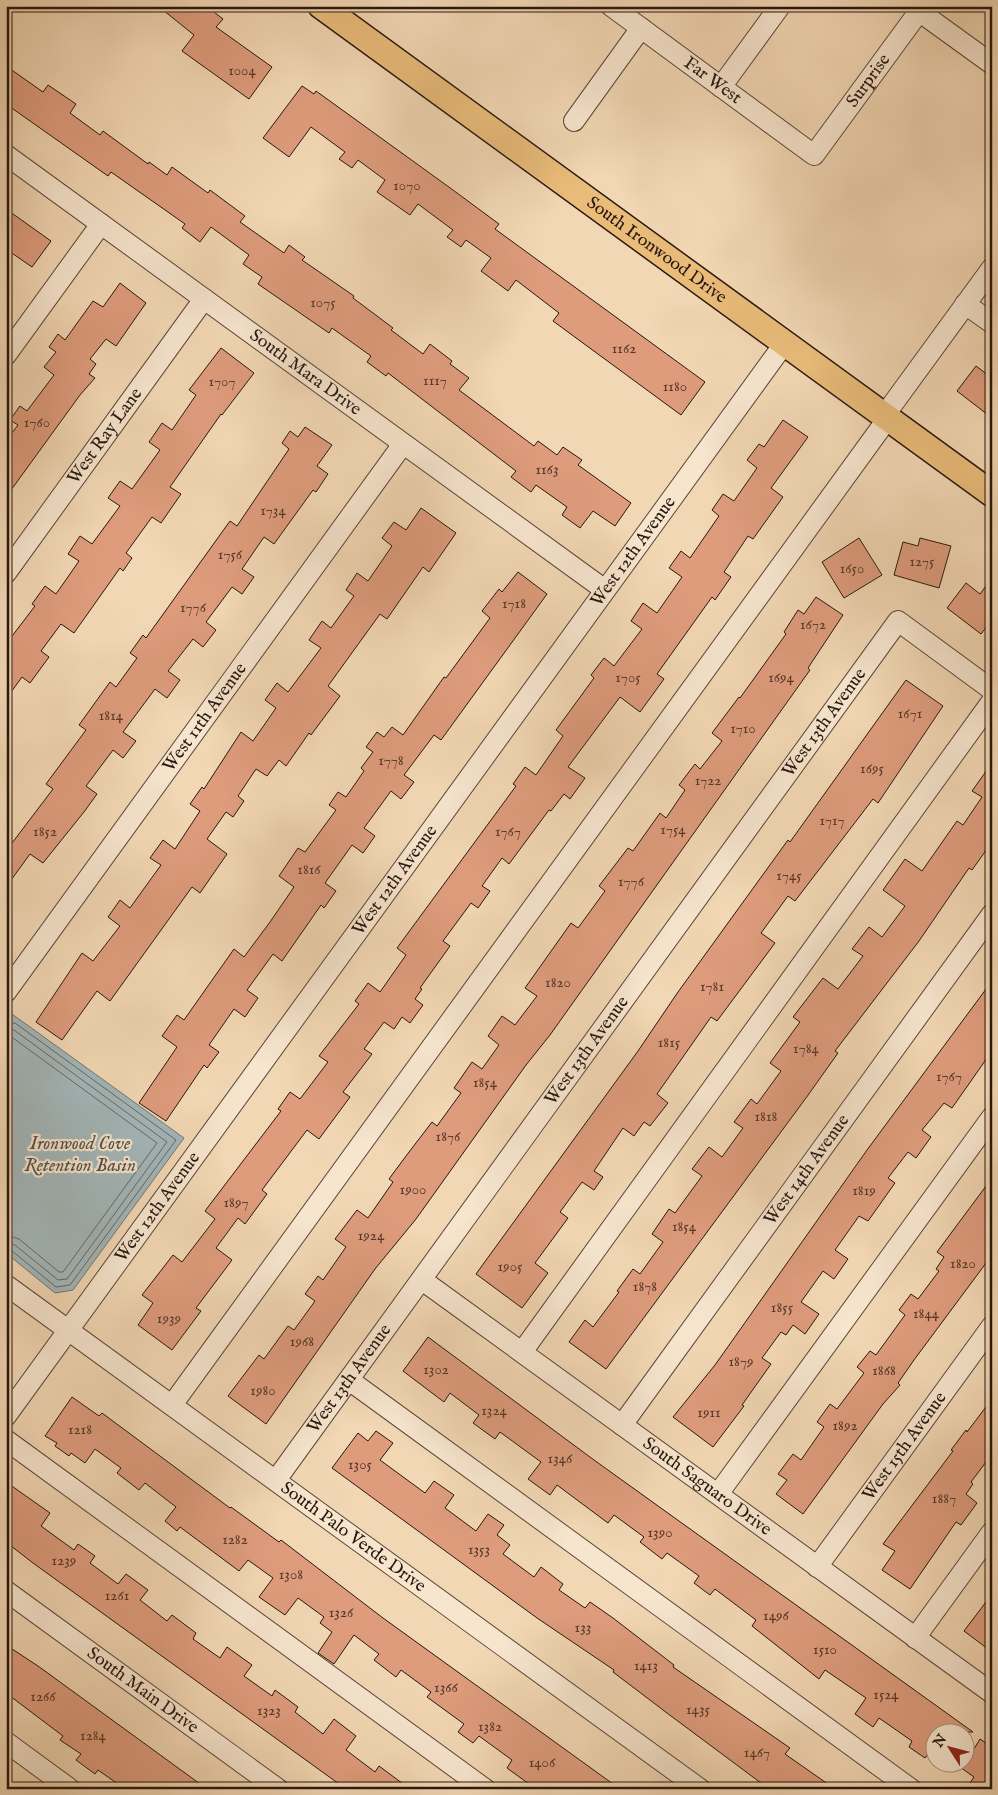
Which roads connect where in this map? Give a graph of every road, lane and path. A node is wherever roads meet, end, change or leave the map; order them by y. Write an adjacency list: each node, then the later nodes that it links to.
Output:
1 (321, 6): 16 (main road, South Ironwood Drive)
2 (611, 6): 5 (street, Far West)
3 (780, 6): 7 (street)
4 (921, 9): 6 (street); 10 (street, Surprise)
5 (641, 28): 7 (street, Far West); 8 (street)
6 (992, 64)
7 (721, 87): 10 (street, Far West)
8 (574, 121)
9 (6, 155): 11 (street, South Mara Drive)
10 (814, 155)
11 (101, 224): 13 (street, South Mara Drive); 17 (street)
12 (992, 268): 14 (street)
13 (204, 299): 19 (street, South Mara Drive); 21 (street, West Ray Lane)
14 (965, 304): 15 (street); 18 (street)
15 (992, 323)
16 (784, 344): 18 (main road, South Ironwood Drive); 22 (street, West 12th Avenue)
17 (6, 355)
18 (886, 417): 20 (main road, South Ironwood Drive); 34 (street)
19 (403, 444): 22 (street, South Mara Drive); 26 (street, West 11th Avenue)
20 (992, 494)
21 (6, 573)
22 (605, 590): 31 (street, West 12th Avenue)
23 (992, 690): 28 (street, West 13th Avenue)
24 (992, 701): 32 (street)
25 (992, 914): 36 (street, West 14th Avenue)
26 (6, 992)
27 (992, 1117): 39 (street)
28 (422, 1280): 32 (street, South Saguaro Drive); 33 (street, West 13th Avenue)
29 (6, 1285): 31 (street, South Palo Verde Drive)
30 (992, 1326): 41 (street, West 15th Avenue)
31 (69, 1330): 34 (street, South Palo Verde Drive); 35 (street, West 12th Avenue)
32 (522, 1352): 36 (street, South Saguaro Drive)
33 (349, 1380): 38 (street, West 13th Avenue); 50 (street)
34 (172, 1405): 38 (street, South Palo Verde Drive)
35 (6, 1416)
36 (622, 1424): 39 (street, South Saguaro Drive)
37 (6, 1440): 48 (street)
38 (276, 1480): 49 (street, South Palo Verde Drive)
39 (718, 1494): 41 (street, South Saguaro Drive)
40 (992, 1532): 43 (street)
41 (817, 1567): 43 (street, South Saguaro Drive)
42 (6, 1591): 47 (street, South Main Drive)
43 (915, 1638): 44 (street, South Saguaro Drive)
44 (992, 1693)
45 (6, 1742): 46 (street)
46 (70, 1789)
47 (278, 1789)
48 (485, 1789)
49 (700, 1789)
50 (911, 1789)

